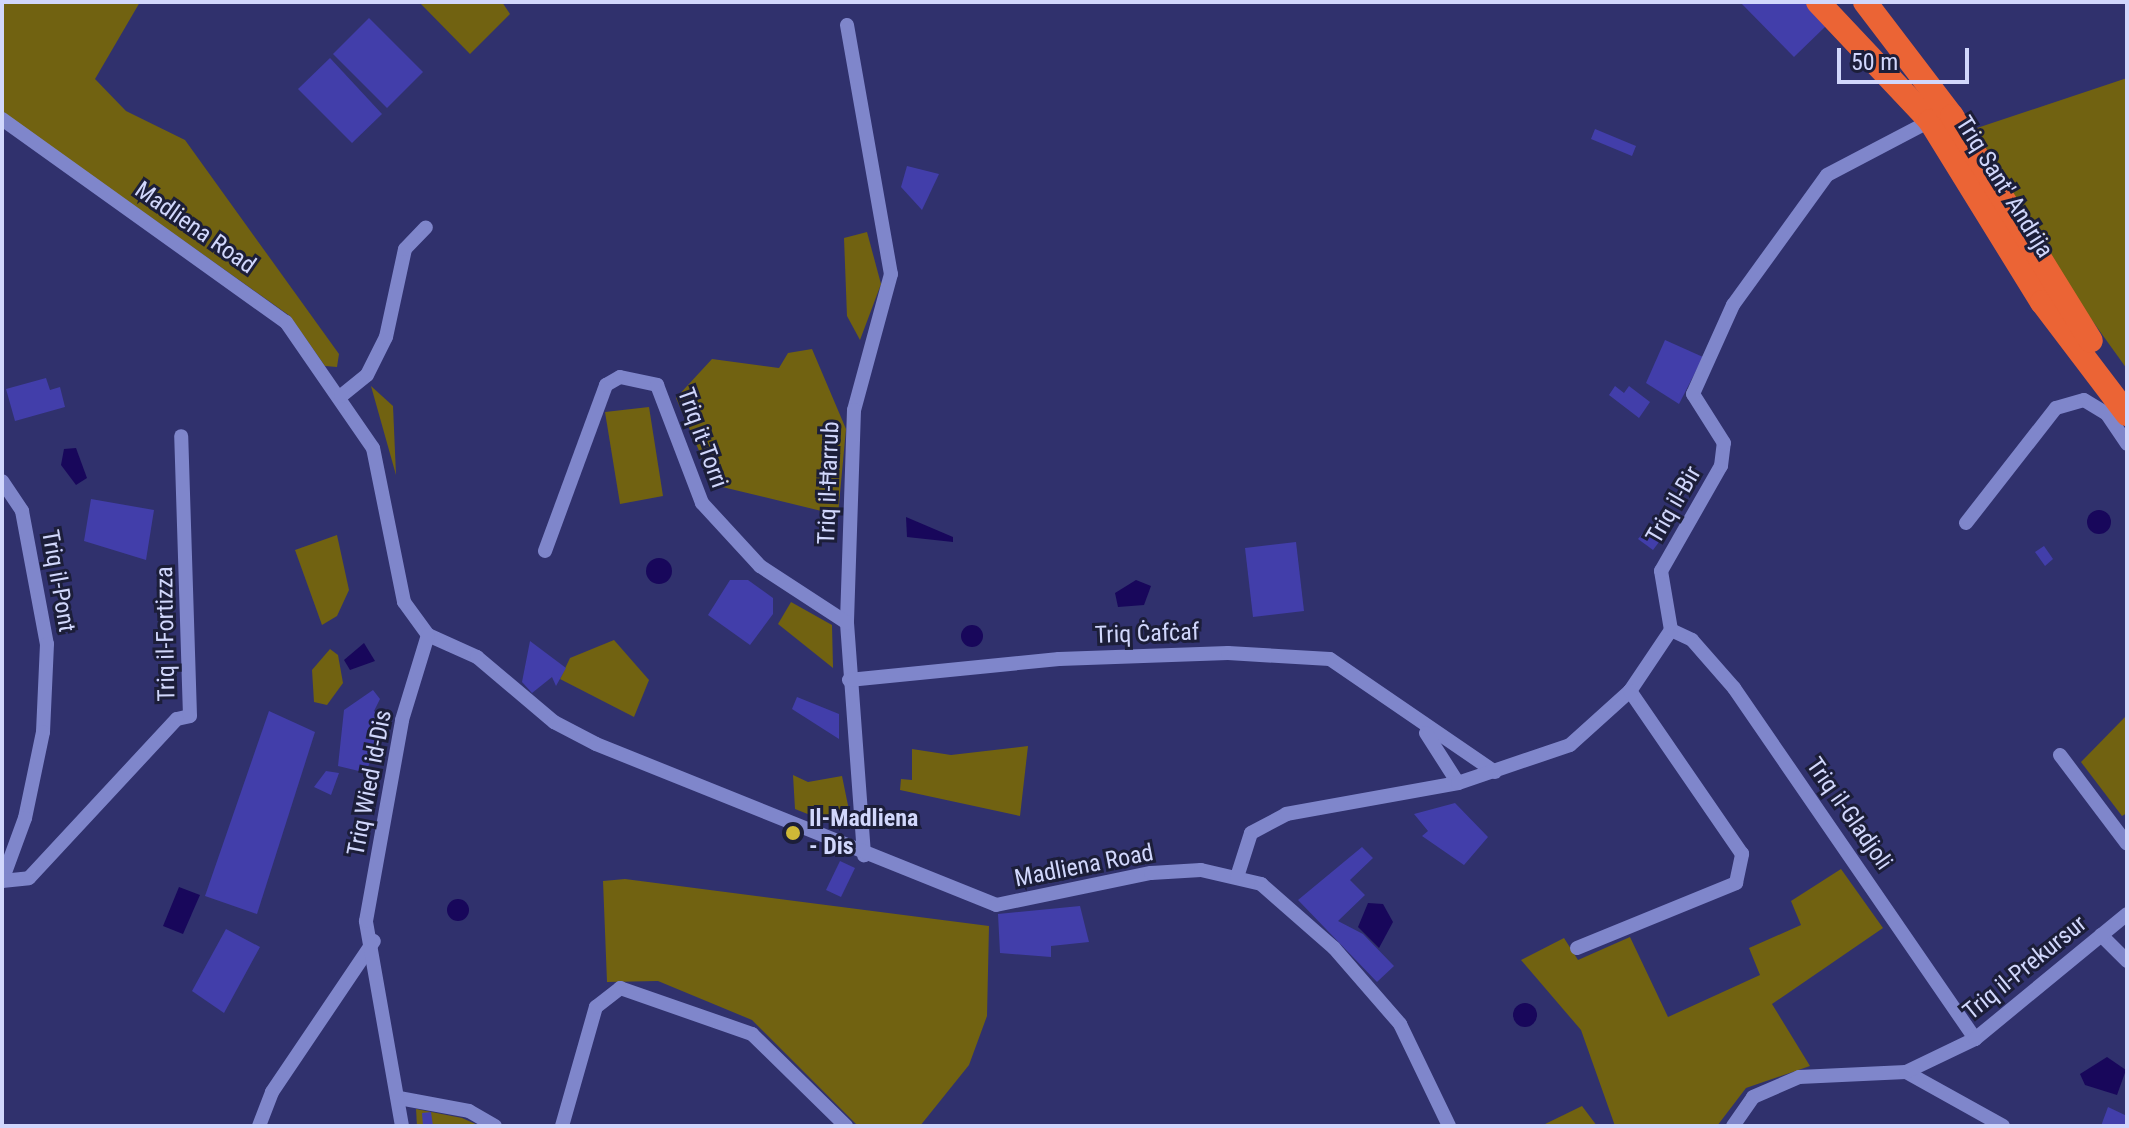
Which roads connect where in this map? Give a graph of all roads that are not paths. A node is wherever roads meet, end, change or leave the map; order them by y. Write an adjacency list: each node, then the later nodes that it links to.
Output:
1 (1818, 2): 5 (highway, Triq Sant' Andrija)
2 (1865, 2): 7 (highway, Triq Sant' Andrija)
3 (847, 25): 15 (street, Triq il-Ħarrub)
4 (2, 119): 8 (street, Madliena Road)
5 (1930, 121): 9 (highway, Triq Sant' Andrija); 16 (street, Triq il-Bir)
6 (426, 227): 8 (street)
7 (2127, 392)
8 (341, 396): 17 (street, Madliena Road)
9 (2117, 414): 11 (street); 13 (street)
10 (181, 436): 27 (street, Triq il-Fortizza)
11 (2127, 444)
12 (2, 481): 27 (street, Triq il-Pont)
13 (1966, 523)
14 (545, 551): 15 (street, Triq it-Torri)
15 (847, 623): 18 (street, Triq il-Ħarrub)
16 (1671, 630): 19 (street); 33 (street, Triq il-Gladjoli)
17 (428, 635): 25 (street, Madliena Road); 30 (street, Triq Wied id-Dis)
18 (849, 680): 20 (street, Triq Ċafċaf); 25 (street, Triq il-Ħarrub)
19 (1630, 691): 22 (street); 31 (street)
20 (1423, 729): 22 (street, Triq Ċafċaf); 23 (street, Triq Ċafċaf)
21 (2060, 755): 24 (street)
22 (1495, 772): 23 (street)
23 (1458, 783): 26 (street)
24 (2127, 844)
25 (864, 855): 26 (street, Madliena Road)
26 (1237, 877): 41 (street, Madliena Road)
27 (2, 881)
28 (2127, 914): 29 (street, Triq il-Prekursur)
29 (2101, 935): 32 (street); 33 (street, Triq il-Prekursur)
30 (375, 940): 35 (street, Triq Wied id-Dis); 36 (street)
31 (1577, 948)
32 (2127, 961)
33 (1975, 1039): 34 (street, Triq il-Prekursur)
34 (1906, 1072): 42 (street, Triq il-Prekursur); 43 (street)
35 (399, 1098): 37 (street, Triq Wied id-Dis); 38 (street)
36 (259, 1126)
37 (402, 1126)
38 (495, 1126)
39 (562, 1126): 40 (street)
40 (846, 1126)
41 (1449, 1126)
42 (1733, 1126)
43 (2003, 1126)

